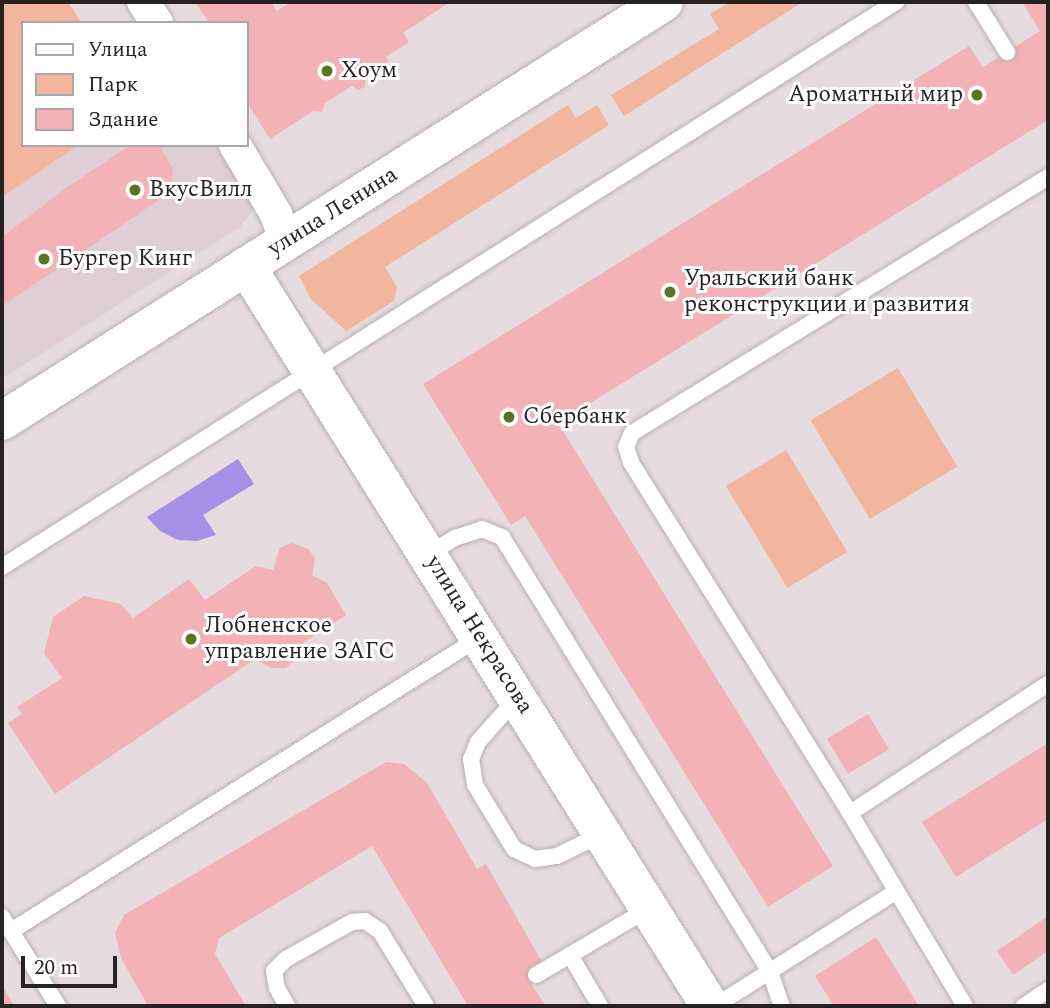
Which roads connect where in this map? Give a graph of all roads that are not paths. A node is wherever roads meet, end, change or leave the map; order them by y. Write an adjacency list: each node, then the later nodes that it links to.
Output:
1 (143, 2): 5 (street)
2 (664, 2): 9 (street, улица Ленина)
3 (896, 2): 11 (lane)
4 (976, 2): 6 (lane)
5 (156, 21)
6 (1007, 52)
7 (237, 147): 9 (street)
8 (1048, 177): 18 (lane)
9 (286, 243): 10 (street, улица Ленина)
10 (246, 266): 11 (street, улица Некрасова); 12 (street, улица Ленина)
11 (313, 369): 13 (street, улица Некрасова); 14 (lane)
12 (2, 421)
13 (429, 554): 15 (street, улица Некрасова); 24 (lane)
14 (2, 567)
15 (481, 637): 17 (street, улица Некрасова); 22 (lane)
16 (1048, 684): 18 (lane)
17 (517, 698): 19 (street, улица Некрасова); 19 (lane)
18 (850, 813): 20 (lane)
19 (602, 834): 21 (street, улица Некрасова)
20 (895, 892): 24 (lane); 34 (lane)
21 (649, 908): 23 (lane); 31 (street, улица Некрасова)
22 (6, 924): 27 (lane)
23 (570, 955): 25 (lane); 30 (lane)
24 (770, 972): 32 (lane); 33 (lane)
25 (536, 975)
26 (1048, 990): 35 (lane)
27 (58, 1006)
28 (287, 1006): 29 (lane)
29 (426, 1006)
30 (600, 1006)
31 (710, 1006)
32 (715, 1006)
33 (782, 1006)
34 (965, 1006)
35 (1024, 1006)

